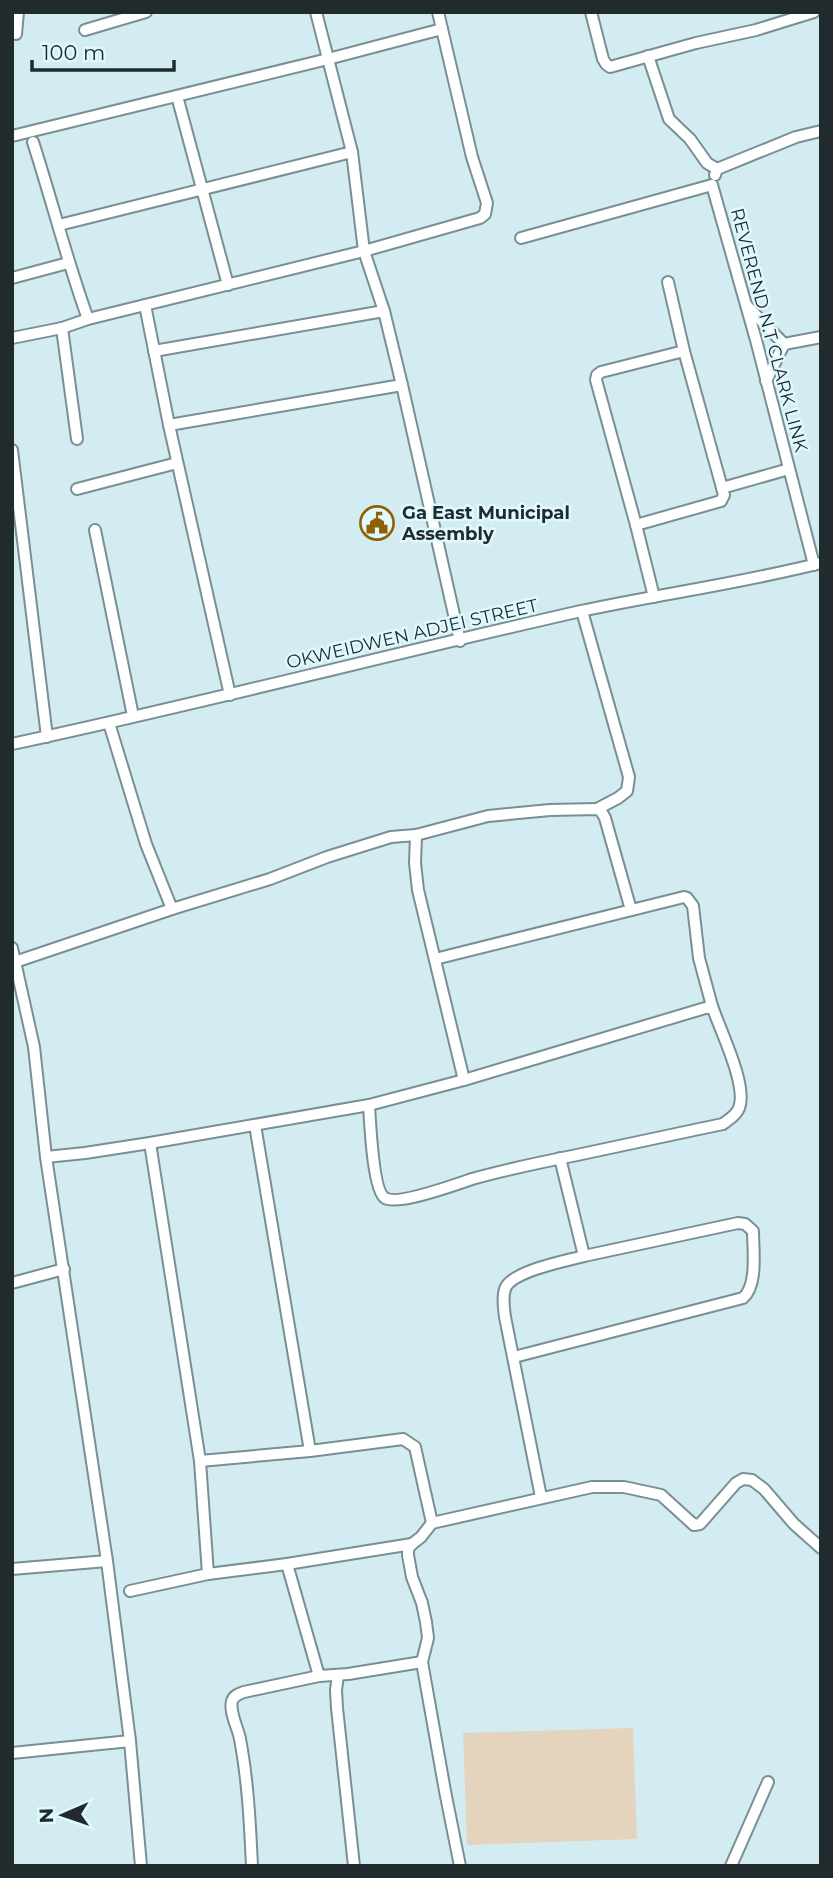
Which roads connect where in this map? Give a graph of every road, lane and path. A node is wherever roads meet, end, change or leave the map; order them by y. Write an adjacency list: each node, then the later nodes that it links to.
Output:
1 (18, 12): 9 (street)
2 (146, 12): 8 (street)
3 (316, 12): 11 (street)
4 (438, 12): 7 (street)
5 (591, 12): 10 (street)
6 (814, 12): 10 (street)
7 (442, 29): 11 (street); 22 (street)
8 (85, 30)
9 (16, 34)
10 (648, 56): 17 (street)
11 (328, 59): 12 (street); 16 (street)
12 (177, 96): 14 (street); 19 (street)
13 (821, 131): 17 (street)
14 (12, 136)
15 (33, 142): 20 (street)
16 (352, 152): 19 (street); 22 (street)
17 (717, 169): 18 (street)
18 (712, 184): 21 (street); 27 (street, REVEREND N.T CLARK LINK)
19 (203, 190): 20 (street); 26 (street)
20 (59, 225): 23 (street)
21 (521, 238)
22 (364, 251): 26 (street); 29 (street)
23 (68, 263): 24 (street); 30 (street)
24 (12, 278)
25 (668, 282): 36 (street)
26 (228, 285): 28 (street)
27 (744, 303): 34 (street); 37 (street, REVEREND N.T CLARK LINK)
28 (145, 305): 30 (street); 35 (street)
29 (384, 311): 35 (street); 38 (street)
30 (88, 319): 31 (street)
31 (62, 328): 33 (street); 40 (street)
32 (821, 337): 34 (street)
33 (12, 338)
34 (784, 344): 37 (street)
35 (154, 351): 39 (street)
36 (684, 351): 44 (street); 46 (street)
37 (766, 381): 43 (street, REVEREND N.T CLARK LINK)
38 (402, 385): 39 (street); 51 (street)
39 (169, 425): 42 (street)
40 (77, 439)
41 (12, 450): 55 (street)
42 (177, 463): 45 (street); 52 (street)
43 (789, 469): 44 (street); 48 (street, REVEREND N.T CLARK LINK)
44 (722, 488): 46 (street)
45 (77, 489)
46 (636, 525): 49 (street)
47 (95, 530): 53 (street)
48 (818, 564): 49 (street, OKWEIDWEN ADJEI STREET)
49 (654, 597): 50 (street, OKWEIDWEN ADJEI STREET)
50 (582, 611): 51 (street, OKWEIDWEN ADJEI STREET); 57 (street)
51 (460, 641): 52 (street, OKWEIDWEN ADJEI STREET)
52 (230, 695): 53 (street, OKWEIDWEN ADJEI STREET)
53 (133, 716): 54 (street, OKWEIDWEN ADJEI STREET)
54 (109, 723): 55 (street, OKWEIDWEN ADJEI STREET); 59 (street)
55 (47, 737): 56 (street, OKWEIDWEN ADJEI STREET)
56 (12, 744)
57 (597, 809): 58 (street); 60 (street)
58 (415, 835): 59 (street); 62 (street)
59 (172, 909): 63 (street)
60 (631, 910): 62 (street); 64 (street)
61 (12, 948): 63 (street)
62 (435, 960): 65 (street)
63 (14, 962): 69 (street)
64 (712, 1006): 65 (street); 70 (street)
65 (464, 1080): 66 (street)
66 (369, 1105): 67 (street); 70 (street)
67 (255, 1125): 68 (street); 75 (street)
68 (150, 1143): 69 (street); 76 (street)
69 (46, 1157): 72 (street)
70 (560, 1158): 71 (street)
71 (584, 1256): 74 (street); 74 (street)
72 (64, 1269): 73 (street); 81 (street)
73 (12, 1283)
74 (514, 1357): 77 (street)
75 (310, 1451): 76 (street); 78 (street)
76 (200, 1461): 84 (street)
77 (541, 1497): 78 (street); 80 (street)
78 (432, 1523): 79 (street)
79 (412, 1544): 82 (street); 86 (street)
80 (821, 1548)
81 (107, 1561): 83 (street); 89 (street)
82 (287, 1564): 84 (street); 88 (street)
83 (12, 1569)
84 (208, 1574): 85 (street)
85 (130, 1591)
86 (422, 1661): 87 (street); 95 (street)
87 (338, 1675): 88 (street); 94 (street)
88 (318, 1676): 93 (street)
89 (130, 1741): 90 (street); 92 (street)
90 (12, 1754)
91 (768, 1782): 96 (street)
92 (141, 1866)
93 (252, 1866)
94 (354, 1866)
95 (460, 1866)
96 (731, 1866)

